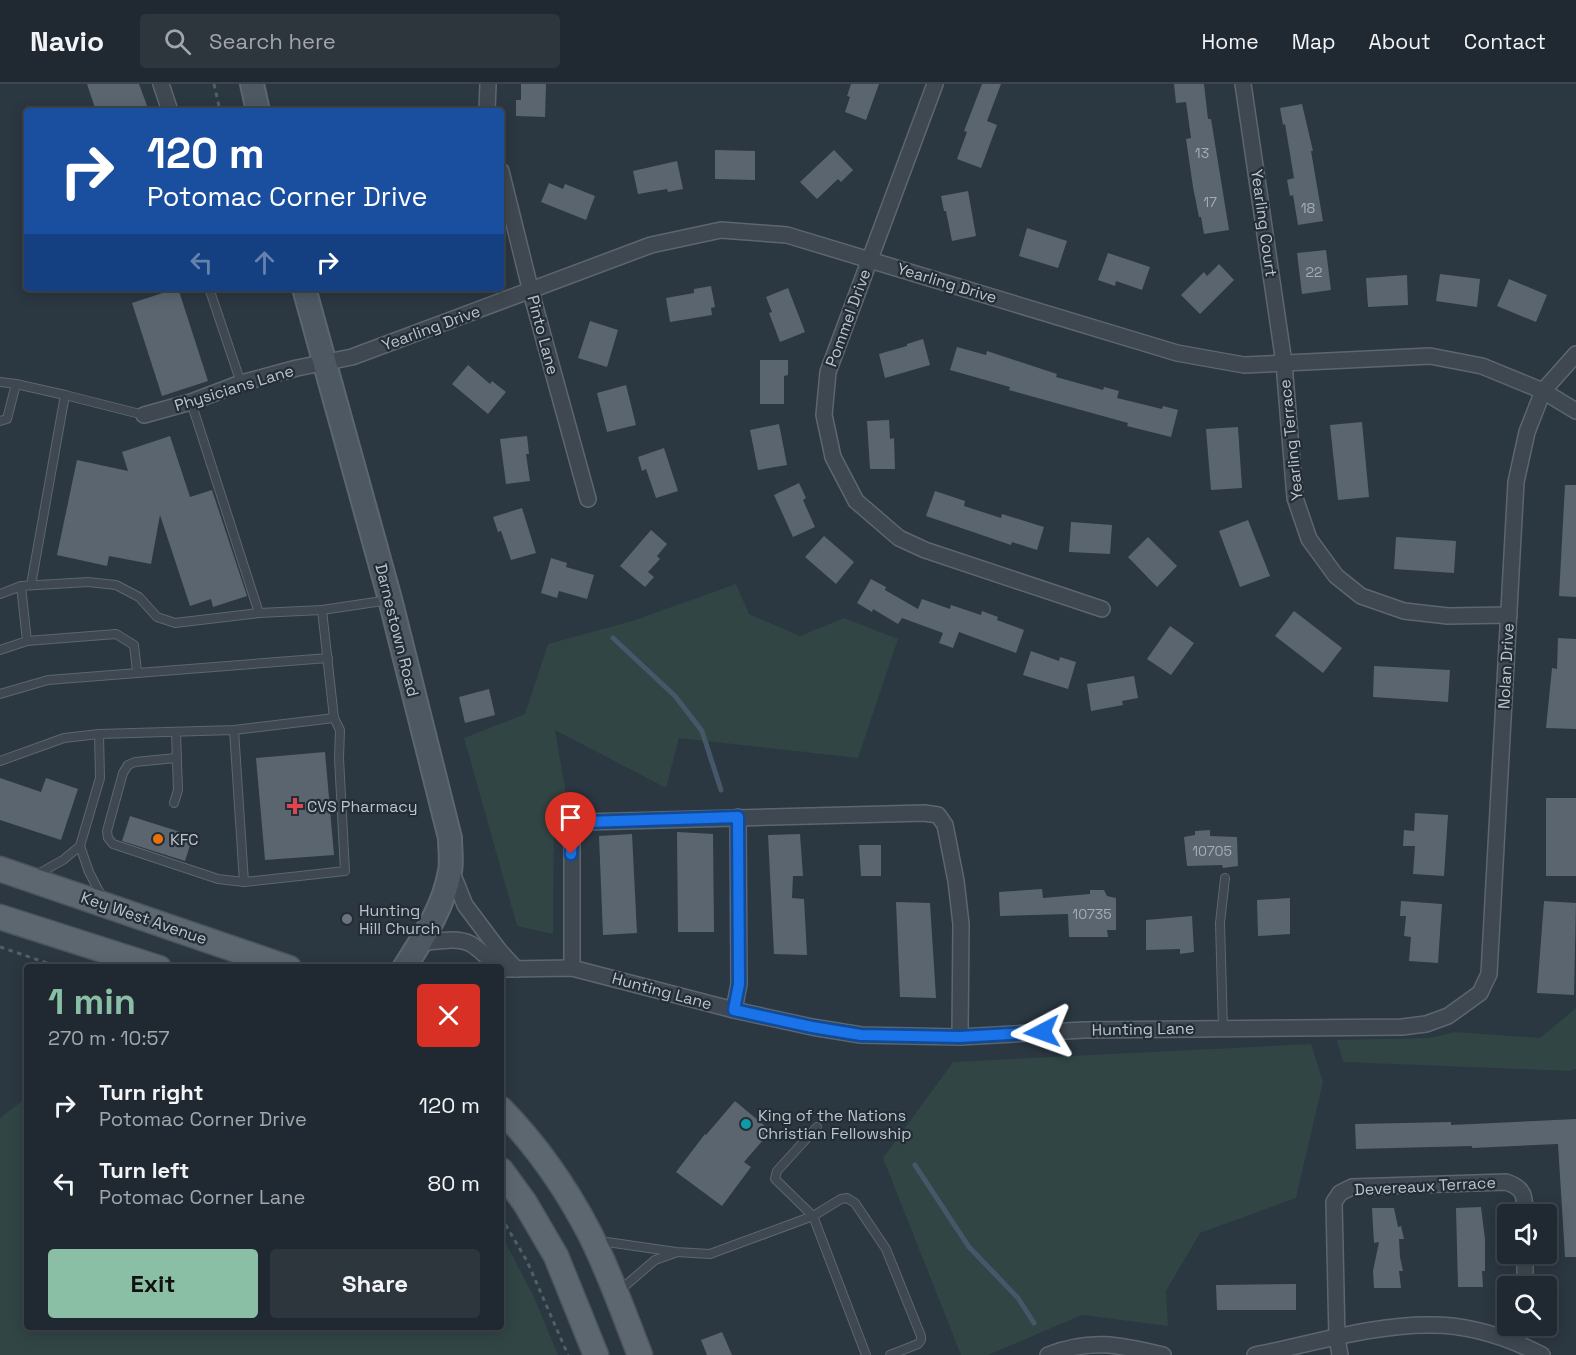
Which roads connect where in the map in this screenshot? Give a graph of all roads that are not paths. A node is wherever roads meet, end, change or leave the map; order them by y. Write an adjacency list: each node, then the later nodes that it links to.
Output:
1 (161, 84): 5 (street)
2 (488, 84): 6 (street)
3 (935, 84): 8 (street, Pommel Drive)
4 (1243, 84): 14 (street, Yearling Court)
5 (169, 108)
6 (487, 108)
7 (504, 183): 11 (street, Pinto Lane)
8 (870, 259): 11 (street, Yearling Drive); 14 (street, Yearling Drive); 29 (street, Pommel Drive)
9 (210, 291): 16 (lane)
10 (305, 291): 13 (main road, Darnestown Road)
11 (531, 292): 13 (street, Yearling Drive); 24 (street, Pinto Lane)
12 (1576, 354): 18 (street, Nolan Drive)
13 (324, 362): 16 (street, Physicians Lane); 28 (main road, Darnestown Road)
14 (1284, 363): 18 (street, Yearling Drive); 32 (street, Yearling Terrace)
15 (0, 382): 17 (lane)
16 (241, 383): 20 (street, Physicians Lane)
17 (16, 384): 19 (lane); 23 (lane)
18 (1543, 391): 21 (street, Yearling Drive); 32 (street, Nolan Drive)
19 (65, 396): 22 (lane); 26 (lane)
20 (190, 402): 22 (street, Physicians Lane); 31 (lane)
21 (1576, 411)
22 (144, 415)
23 (0, 421)
24 (588, 499)
25 (21, 585): 26 (lane); 27 (lane); 33 (lane)
26 (31, 585): 31 (lane)
27 (0, 594)
28 (390, 599): 30 (lane); 48 (main road, Darnestown Road)
29 (1102, 609)
30 (322, 610): 31 (lane); 35 (lane)
31 (259, 612)
32 (1509, 615): 61 (street, Nolan Drive)
33 (27, 641): 34 (lane); 36 (lane)
34 (0, 650)
35 (328, 658): 36 (lane); 38 (lane)
36 (137, 671): 37 (lane)
37 (0, 694)
38 (334, 718): 39 (lane); 51 (lane)
39 (234, 730): 40 (lane); 51 (lane)
40 (176, 732): 41 (lane); 42 (lane)
41 (99, 734): 43 (lane); 46 (lane)
42 (176, 758): 44 (lane); 51 (lane)
43 (0, 761)
44 (174, 803)
45 (738, 817): 60 (street); 62 (street); 64 (street)
46 (80, 846): 50 (lane); 52 (lane)
47 (0, 869): 50 (main road, Key West Avenue)
48 (451, 870): 54 (main road, Darnestown Road); 59 (street)
49 (1225, 878): 63 (lane)
50 (30, 879): 52 (main road, Key West Avenue)
51 (244, 882)
52 (106, 905): 56 (main road, Key West Avenue)
53 (0, 917): 55 (main road)
54 (419, 943): 57 (main road, Darnestown Road); 58 (street)
55 (147, 964)
56 (277, 964)
57 (406, 964)
58 (497, 964)
59 (506, 968): 60 (street, Hunting Lane)
60 (572, 968): 62 (street, Hunting Lane)
61 (1480, 993): 63 (street, Hunting Lane)
62 (734, 1010): 64 (street, Hunting Lane)
63 (1223, 1028): 64 (street, Hunting Lane)
64 (960, 1037)
65 (504, 1112): 70 (main road)
66 (818, 1127): 69 (lane)
67 (504, 1174): 77 (main road)
68 (1525, 1204): 74 (street, Devereaux Terrace)
69 (813, 1216): 71 (lane); 76 (lane); 79 (lane)
70 (592, 1240): 71 (lane); 72 (main road)
71 (676, 1252): 72 (lane)
72 (615, 1294): 78 (main road)
73 (1517, 1336): 75 (street)
74 (1337, 1338): 75 (street); 83 (street); 84 (street)
75 (1515, 1342): 85 (street)
76 (908, 1352): 80 (lane)
77 (596, 1355)
78 (640, 1355)
79 (866, 1355)
80 (890, 1355)
81 (1048, 1355): 82 (street)
82 (1163, 1355)
83 (1255, 1355)
84 (1340, 1355)
85 (1542, 1355)

